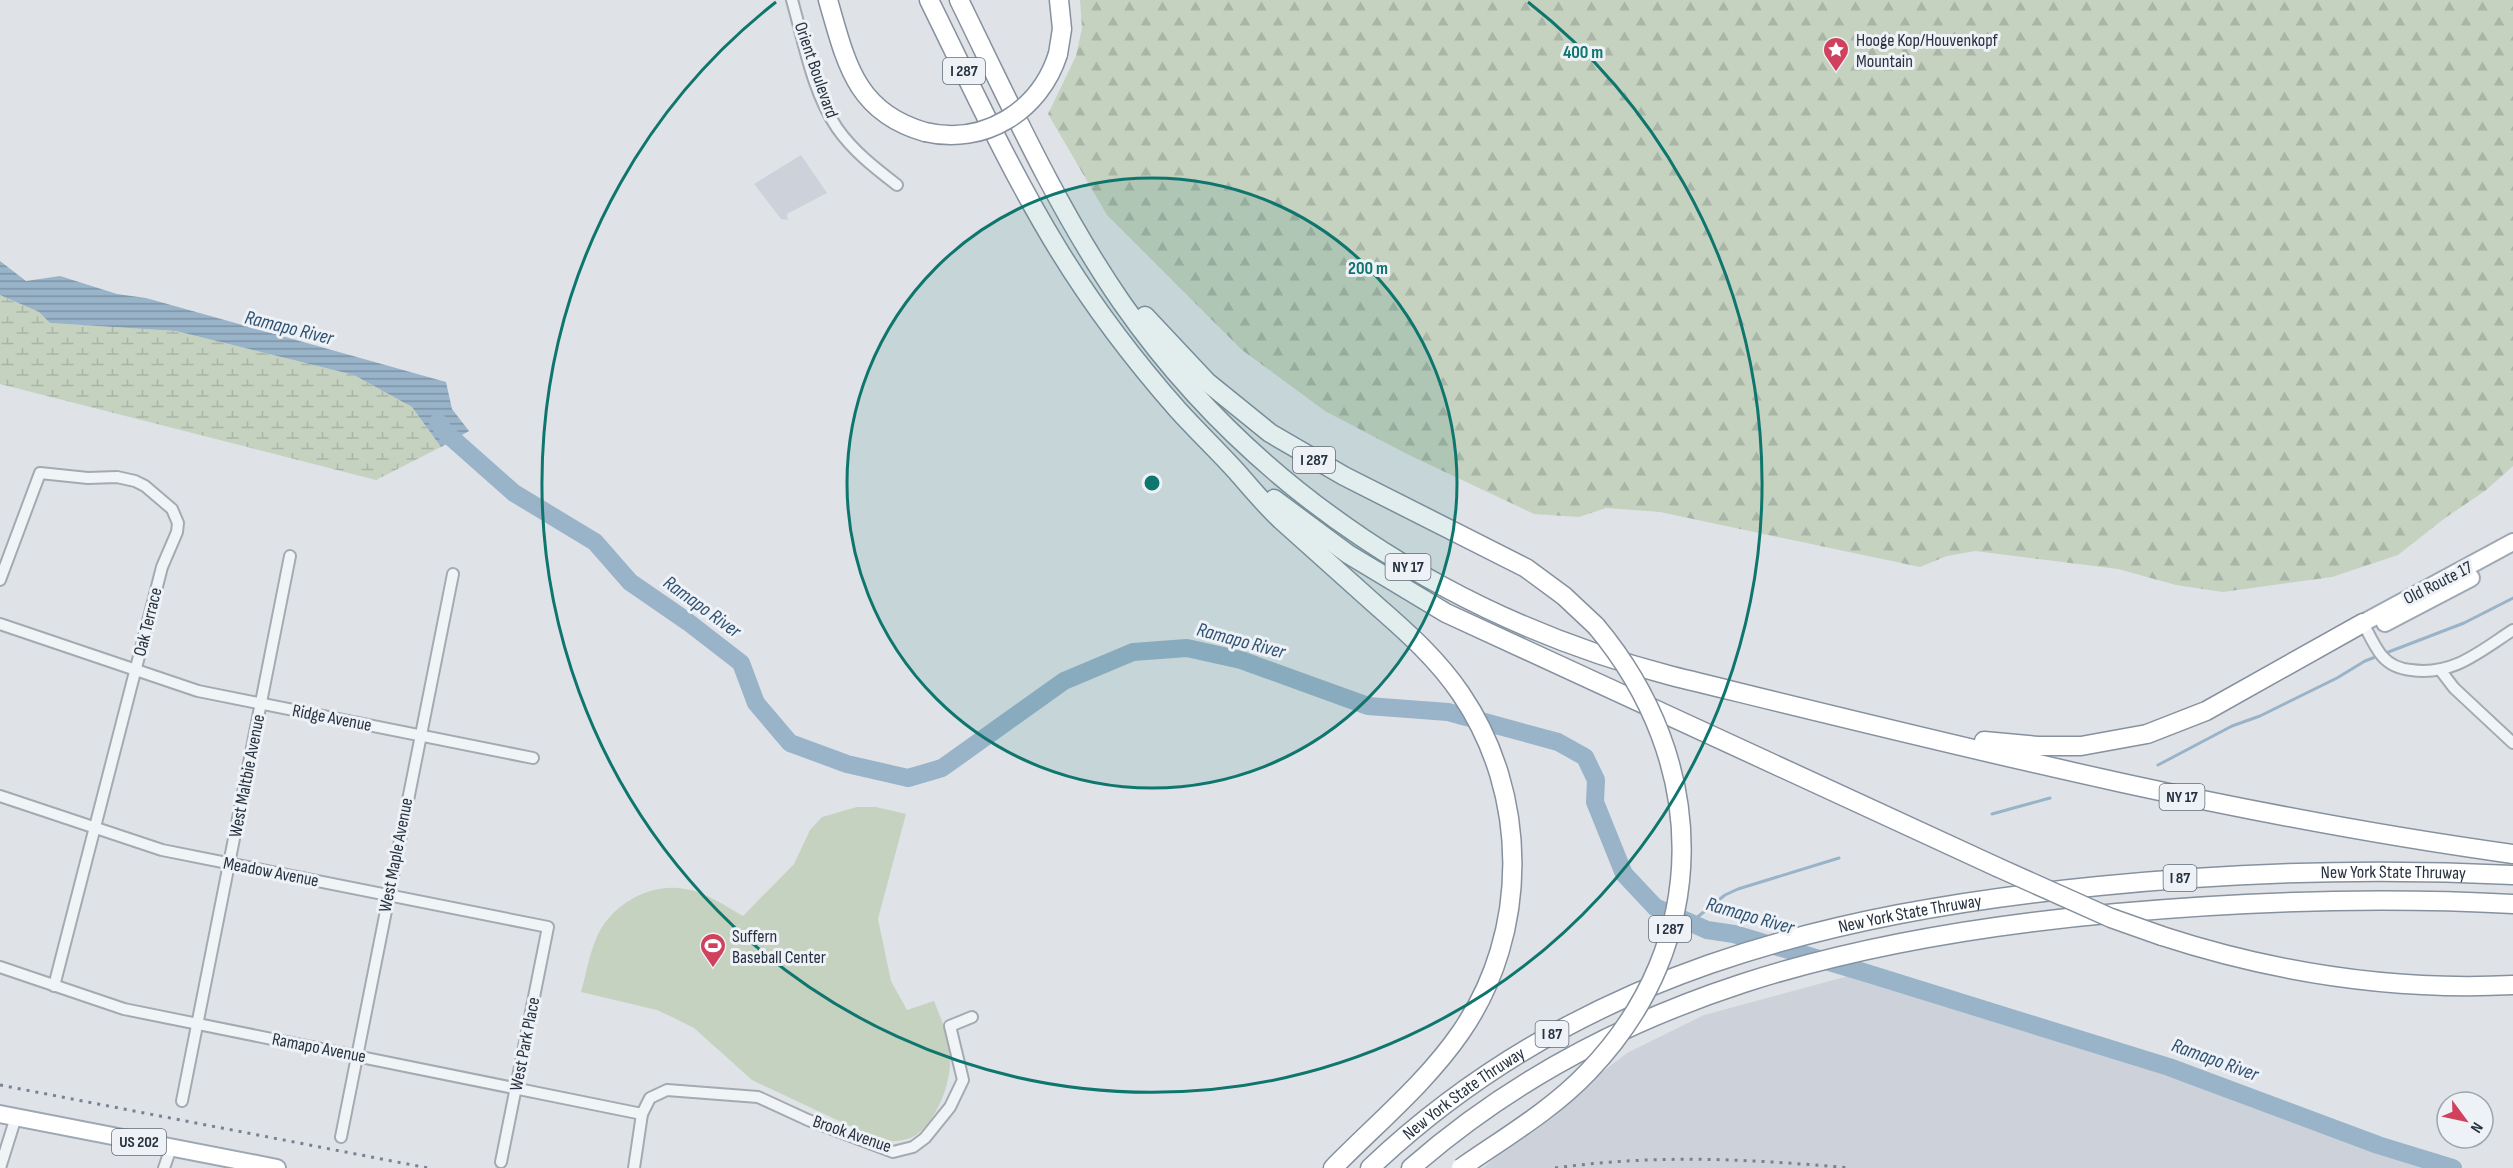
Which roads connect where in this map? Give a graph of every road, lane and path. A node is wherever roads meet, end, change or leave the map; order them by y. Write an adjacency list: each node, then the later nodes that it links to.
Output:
1 (792, 0): 6 (street, Orient Boulevard)
2 (828, 0): 5 (highway, bridge)
3 (929, 0): 8 (highway, I 287)
4 (958, 0): 7 (highway, I 287)
5 (1059, 0)
6 (897, 185)
7 (1079, 232): 20 (highway, NY 17); 52 (highway, I 287, bridge)
8 (1236, 471): 33 (highway, NY 17, bridge); 49 (highway, I 287)
9 (2513, 542): 15 (main road, Old Route 17)
10 (2513, 555): 15 (main road, Old Route 17)
11 (290, 556): 19 (street, West Maltbie Avenue)
12 (453, 574): 21 (street, West Maple Avenue)
13 (0, 580): 18 (street, Oak Terrace)
14 (0, 624): 18 (street, Ridge Avenue)
15 (2365, 628): 17 (street); 20 (highway)
16 (2513, 630): 17 (street)
17 (2441, 671): 22 (street)
18 (136, 672): 19 (street, Ridge Avenue); 25 (street, Oak Terrace)
19 (261, 704): 21 (street, Ridge Avenue); 27 (street, West Maltbie Avenue)
20 (1855, 720): 26 (highway, NY 17)
21 (420, 735): 23 (street, Ridge Avenue); 29 (street, West Maple Avenue)
22 (2513, 743)
23 (533, 758)
24 (0, 796): 25 (street, Meadow Avenue)
25 (94, 829): 27 (street, Meadow Avenue); 34 (street, Oak Terrace)
26 (2513, 854)
27 (229, 864): 29 (street, Meadow Avenue); 36 (street, West Maltbie Avenue)
28 (2513, 875): 50 (highway, New York State Thruway / I 87)
29 (389, 895): 31 (street, Meadow Avenue); 37 (street, West Maple Avenue)
30 (2513, 904): 51 (highway, New York State Thruway / I 87)
31 (548, 927): 38 (street, West Park Place)
32 (0, 968): 34 (street, Ramapo Avenue)
33 (2513, 985)
34 (54, 986): 36 (street, Ramapo Avenue)
35 (972, 1017): 40 (street, Brook Avenue)
36 (197, 1024): 37 (street, Ramapo Avenue); 39 (street, West Maltbie Avenue)
37 (357, 1056): 38 (street, Ramapo Avenue); 42 (street, West Maple Avenue)
38 (516, 1087): 40 (street, Ramapo Avenue); 44 (street, West Park Place)
39 (182, 1101)
40 (642, 1114): 48 (street)
41 (8, 1116): 43 (main road, US 202); 45 (street)
42 (341, 1137)
43 (171, 1148): 46 (street); 47 (main road, US 202)
44 (501, 1161)
45 (0, 1168)
46 (164, 1168)
47 (277, 1168)
48 (634, 1168)
49 (1333, 1168)
50 (1370, 1168)
51 (1411, 1168)
52 (1461, 1168)

